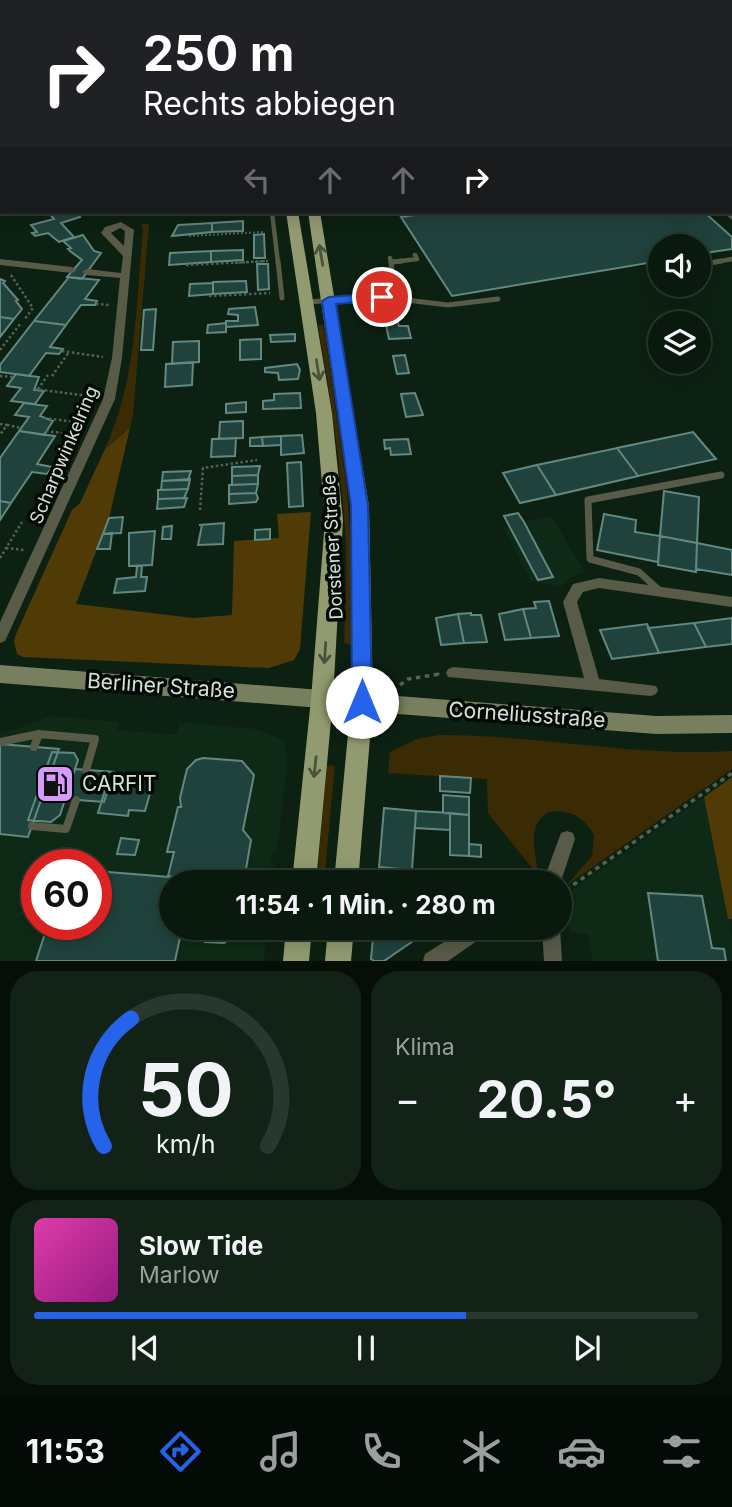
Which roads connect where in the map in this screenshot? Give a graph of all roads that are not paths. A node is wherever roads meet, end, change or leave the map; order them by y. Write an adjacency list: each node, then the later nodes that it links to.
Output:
1 (272, 214): 12 (lane)
2 (292, 214): 16 (main road, Dorstener Straße)
3 (314, 214): 15 (main road, Dorstener Straße, one-way to 3)
4 (126, 254): 11 (street, Scharpwinkelring)
5 (415, 255): 13 (lane)
6 (732, 259): 8 (lane)
7 (0, 262): 9 (street)
8 (711, 263)
9 (72, 270)
10 (88, 272): 11 (street)
11 (124, 276): 20 (street, Scharpwinkelring)
12 (282, 295)
13 (382, 297): 14 (lane); 15 (lane)
14 (498, 299)
15 (329, 301): 16 (lane); 26 (main road, Dorstener Straße)
16 (307, 302): 25 (main road, Dorstener Straße, one-way to 25)
17 (721, 475): 18 (lane)
18 (660, 590): 19 (street, Corneliusstraße); 23 (street, Corneliusstraße)
19 (732, 602)
20 (0, 637)
21 (453, 673): 23 (street, Corneliusstraße)
22 (0, 674): 25 (main road, Berliner Straße)
23 (593, 685): 24 (street, Corneliusstraße)
24 (651, 690)
25 (322, 699): 26 (main road, Corneliusstraße); 35 (main road, Dorstener Straße, one-way to 35)
26 (362, 702): 27 (main road, Corneliusstraße); 36 (main road, Dorstener Straße)
27 (732, 724)
28 (39, 734): 29 (lane); 30 (lane); 31 (lane)
29 (0, 742)
30 (34, 747)
31 (86, 770)
32 (76, 800): 33 (lane)
33 (32, 825)
34 (567, 839): 37 (street)
35 (305, 870)
36 (347, 870)
37 (556, 870)
38 (298, 940): 42 (main road)
39 (340, 940): 43 (main road)
40 (463, 940): 44 (street)
41 (552, 940): 45 (street)
42 (296, 961)
43 (338, 961)
44 (432, 961)
45 (554, 961)

